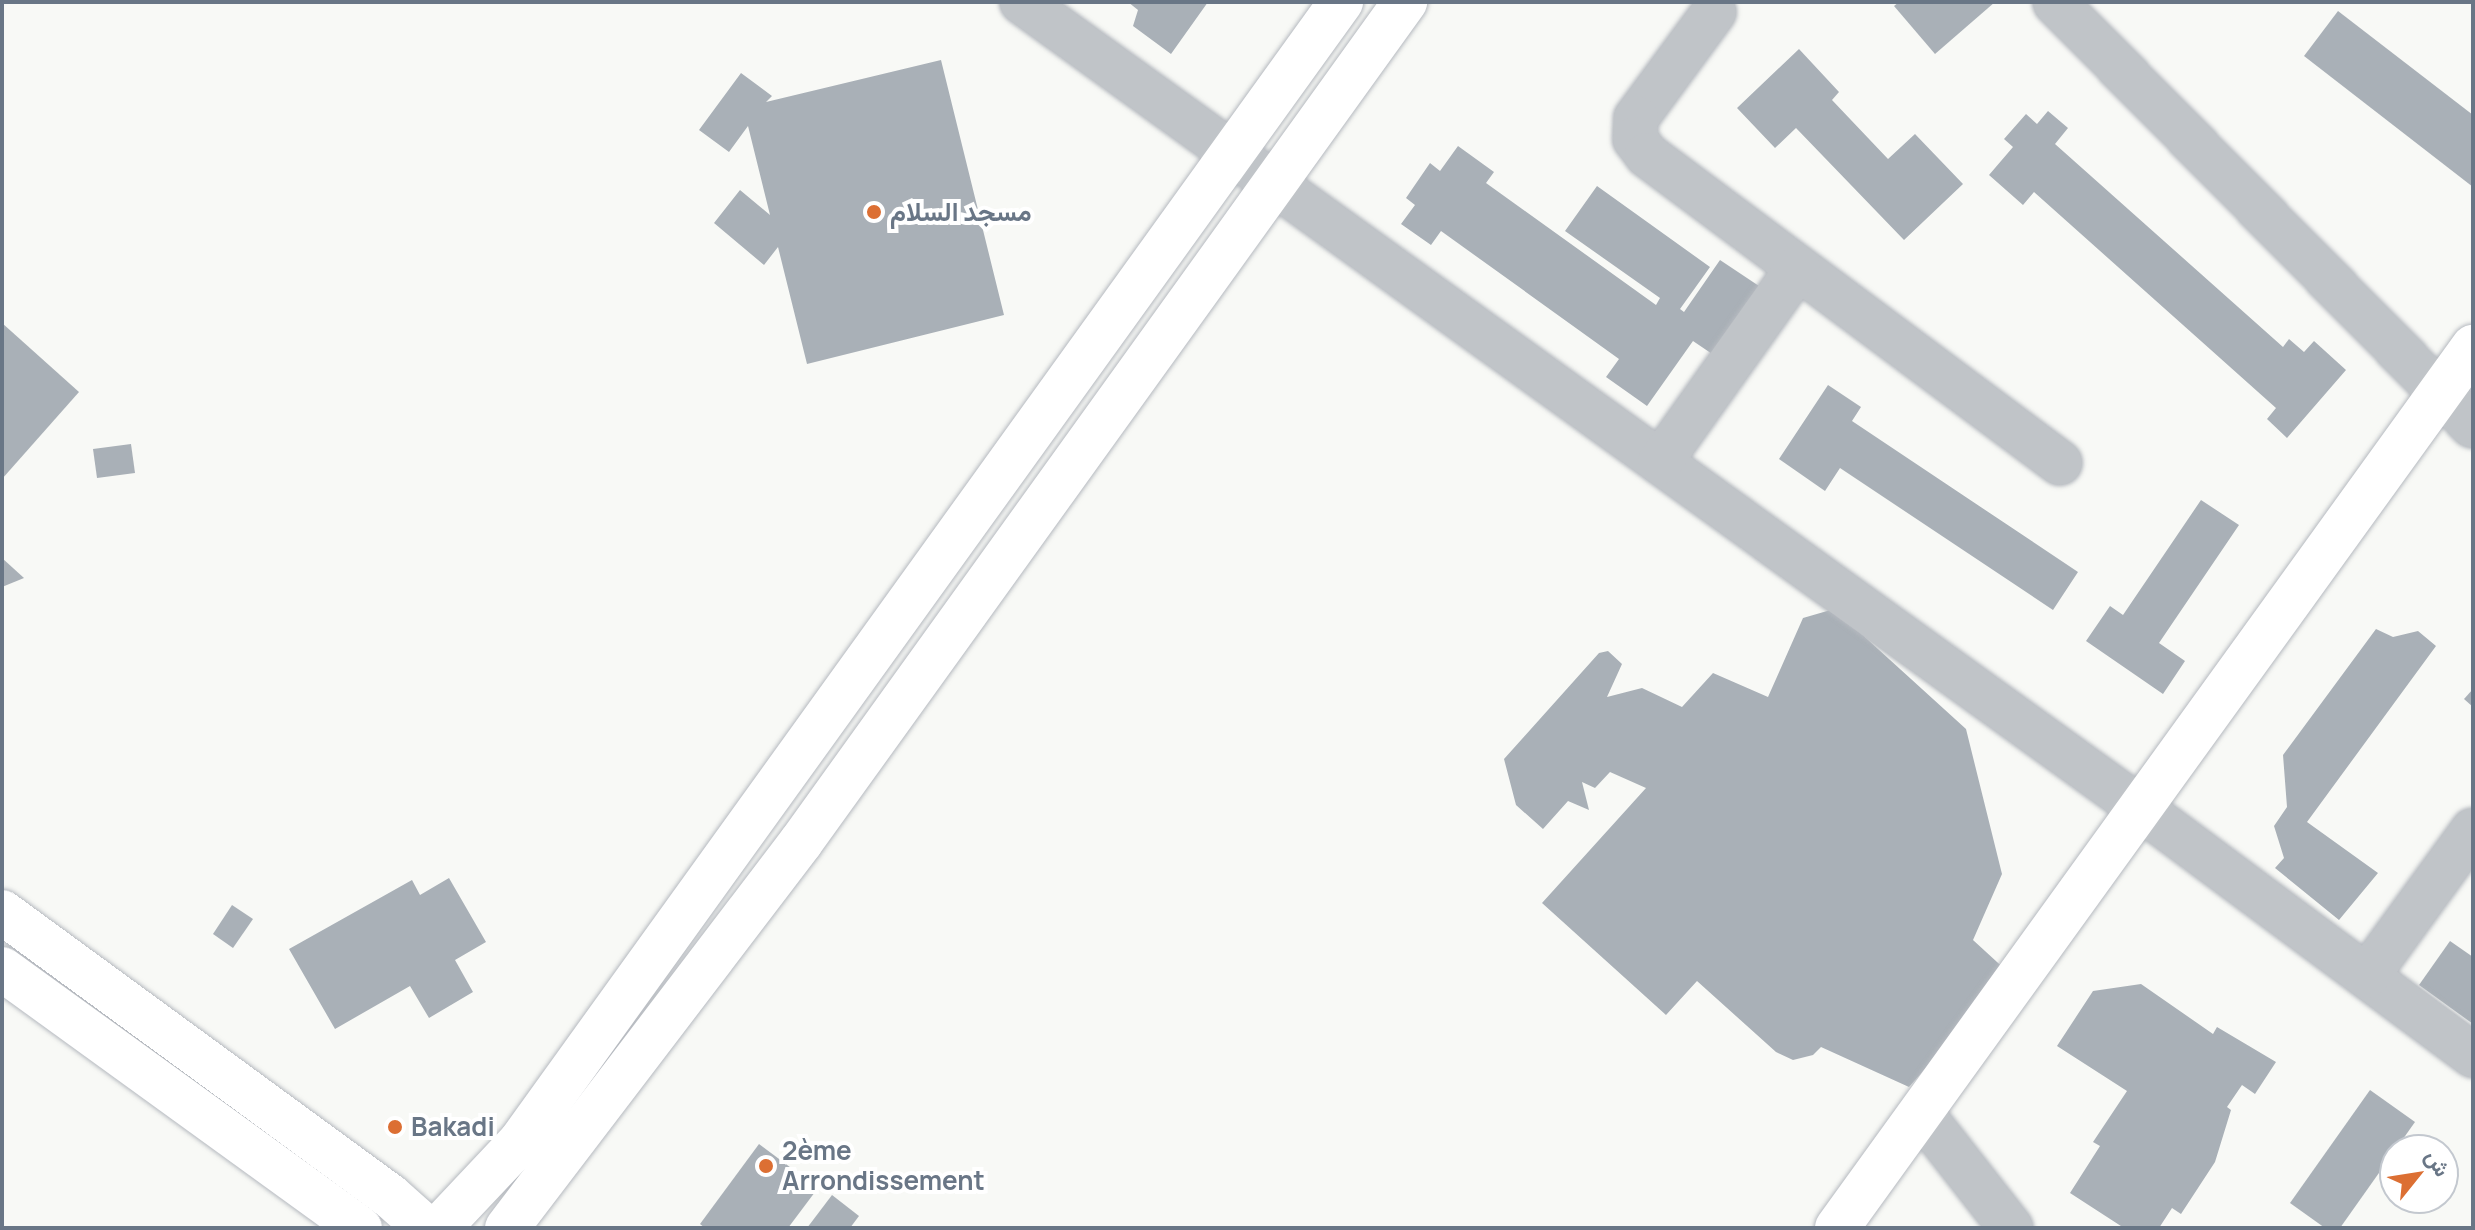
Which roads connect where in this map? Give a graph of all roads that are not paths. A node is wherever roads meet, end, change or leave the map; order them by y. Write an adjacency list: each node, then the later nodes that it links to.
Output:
1 (1022, 2): 6 (street)
2 (1341, 2): 6 (main road)
3 (1405, 2): 7 (main road)
4 (2055, 2): 10 (street)
5 (1714, 12): 8 (street)
6 (1230, 153): 7 (street); 21 (main road)
7 (1271, 184): 12 (street); 23 (main road)
8 (1798, 268): 12 (street); 13 (street)
9 (2473, 347): 10 (main road)
10 (2439, 393): 11 (street); 14 (main road)
11 (2473, 426)
12 (1660, 462): 14 (street)
13 (2060, 463)
14 (2140, 808): 18 (street); 20 (main road)
15 (2473, 830): 18 (street)
16 (2, 912): 22 (main road)
17 (2, 969): 24 (main road)
18 (2367, 976): 19 (street)
19 (2473, 1055)
20 (1921, 1113): 27 (main road); 28 (street)
21 (497, 1170): 22 (main road); 26 (main road)
22 (390, 1196): 25 (main road)
23 (520, 1218)
24 (360, 1228)
25 (426, 1228)
26 (439, 1228)
27 (1837, 1228)
28 (2011, 1228)

